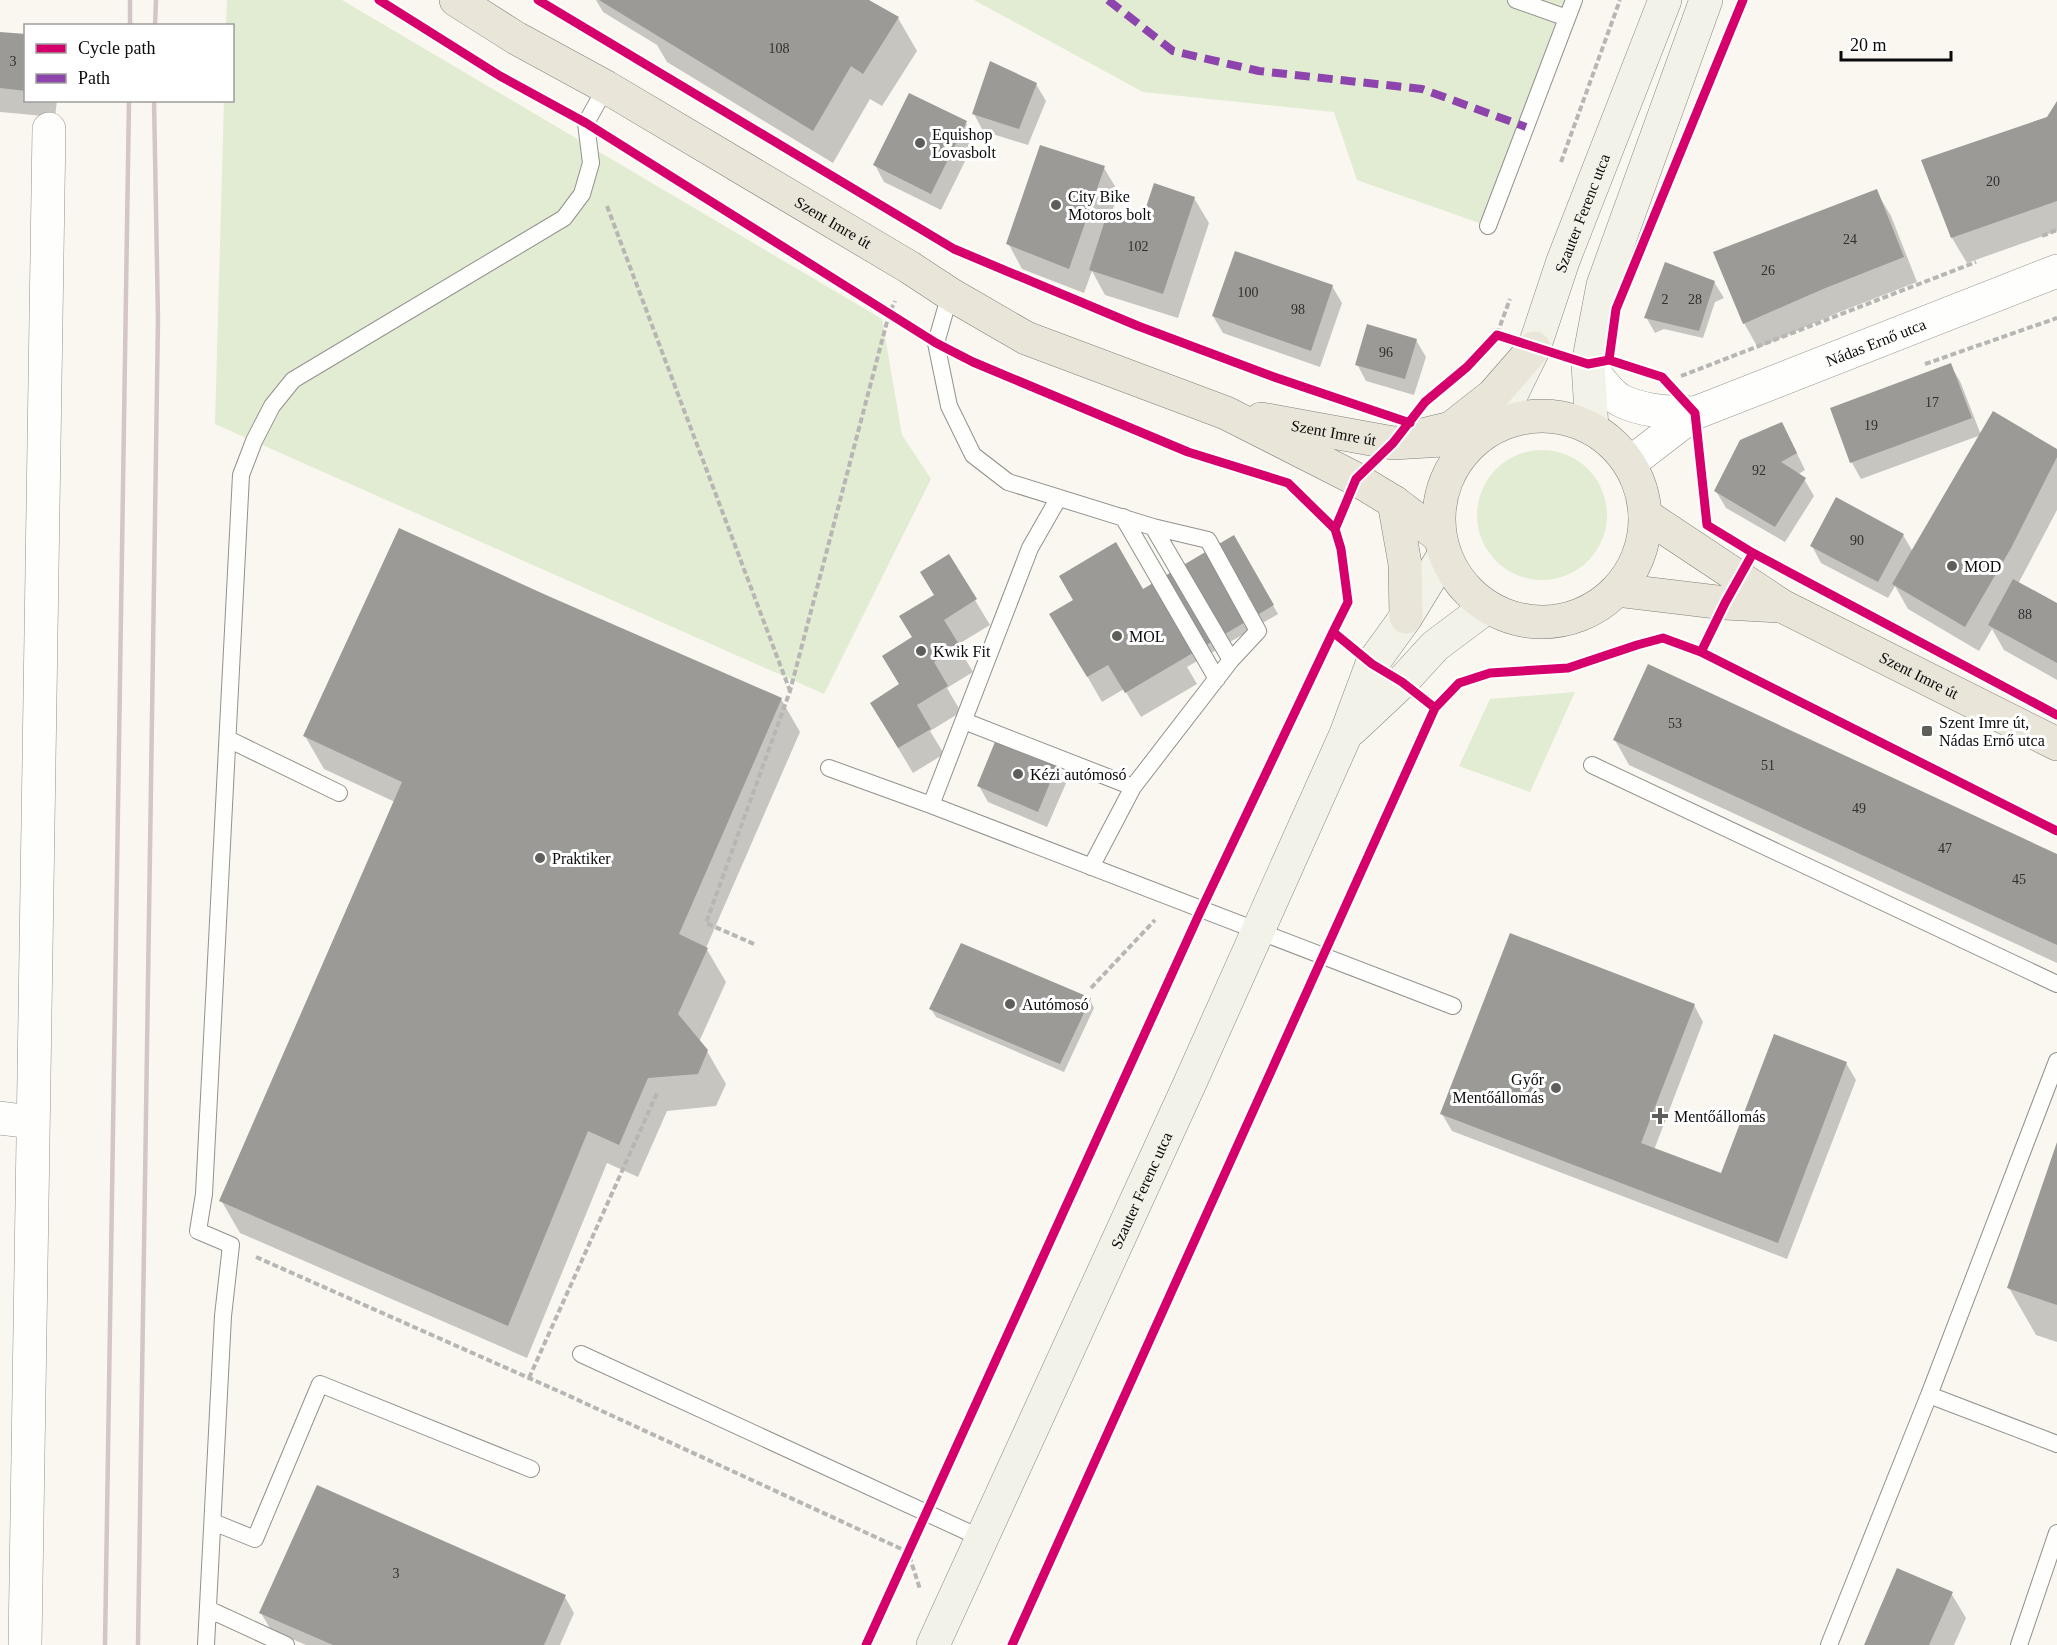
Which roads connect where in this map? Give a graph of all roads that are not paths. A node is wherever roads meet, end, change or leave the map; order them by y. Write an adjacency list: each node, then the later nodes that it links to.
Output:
1 (456, 0): 7 (main road, Szent Imre út)
2 (1516, 0): 6 (lane)
3 (1574, 0): 6 (lane)
4 (1665, 0): 12 (street, Szauter Ferenc utca)
5 (1706, 0): 13 (street)
6 (1567, 18): 9 (lane)
7 (606, 87): 11 (main road, Szent Imre út); 34 (lane)
8 (49, 129): 47 (street)
9 (1488, 226)
10 (2057, 271): 15 (street, Nádas Ernő utca)
11 (950, 294): 14 (main road, Szent Imre út); 20 (lane)
12 (1534, 348): 17 (street, Szauter Ferenc utca); 18 (main road)
13 (1588, 364): 15 (street, Nádas Ernő utca); 16 (street)
14 (1226, 413): 18 (main road, Szent Imre út); 21 (main road, Szent Imre út)
15 (1695, 414): 19 (street, Nádas Ernő utca)
16 (1592, 429): 17 (main road); 19 (main road)
17 (1487, 432): 18 (main road, Szent Imre út); 25 (main road)
18 (1393, 443)
19 (1630, 463): 22 (main road)
20 (1058, 498): 23 (lane); 32 (lane)
21 (1394, 502): 25 (main road, Szent Imre út); 29 (main road)
22 (1645, 515): 26 (main road); 27 (main road, Szent Imre út)
23 (1123, 517): 24 (lane); 31 (lane)
24 (1153, 527): 30 (lane); 30 (lane)
25 (1442, 546): 28 (main road); 29 (street, Szauter Ferenc utca)
26 (1617, 590): 27 (main road, Szent Imre út); 28 (main road)
27 (1782, 606): 35 (main road, Szent Imre út)
28 (1487, 607): 33 (street, Szauter Ferenc utca)
29 (1406, 617): 33 (street, Szauter Ferenc utca)
30 (1232, 660): 31 (lane)
31 (1217, 679): 38 (lane)
32 (964, 721): 38 (lane); 40 (lane)
33 (1346, 735): 42 (street, Szauter Ferenc utca)
34 (228, 739): 39 (lane); 52 (lane)
35 (2057, 744)
36 (1592, 765): 43 (lane)
37 (828, 768): 40 (lane)
38 (1133, 787): 41 (lane)
39 (339, 793)
40 (931, 805): 41 (lane)
41 (1091, 867): 42 (lane)
42 (1257, 932): 44 (lane); 54 (street, Szauter Ferenc utca)
43 (2057, 984)
44 (1453, 1006)
45 (2057, 1061): 49 (lane)
46 (0, 1118): 47 (street)
47 (32, 1122): 56 (street)
48 (582, 1354): 54 (lane)
49 (1929, 1395): 50 (lane); 60 (lane)
50 (2057, 1444)
51 (531, 1469): 52 (lane)
52 (213, 1522): 55 (lane)
53 (2057, 1533): 61 (lane)
54 (981, 1538): 59 (street, Szauter Ferenc utca)
55 (208, 1609): 57 (lane); 58 (lane)
56 (25, 1645)
57 (206, 1645)
58 (286, 1645)
59 (933, 1645)
60 (1829, 1645)
61 (2019, 1645)

